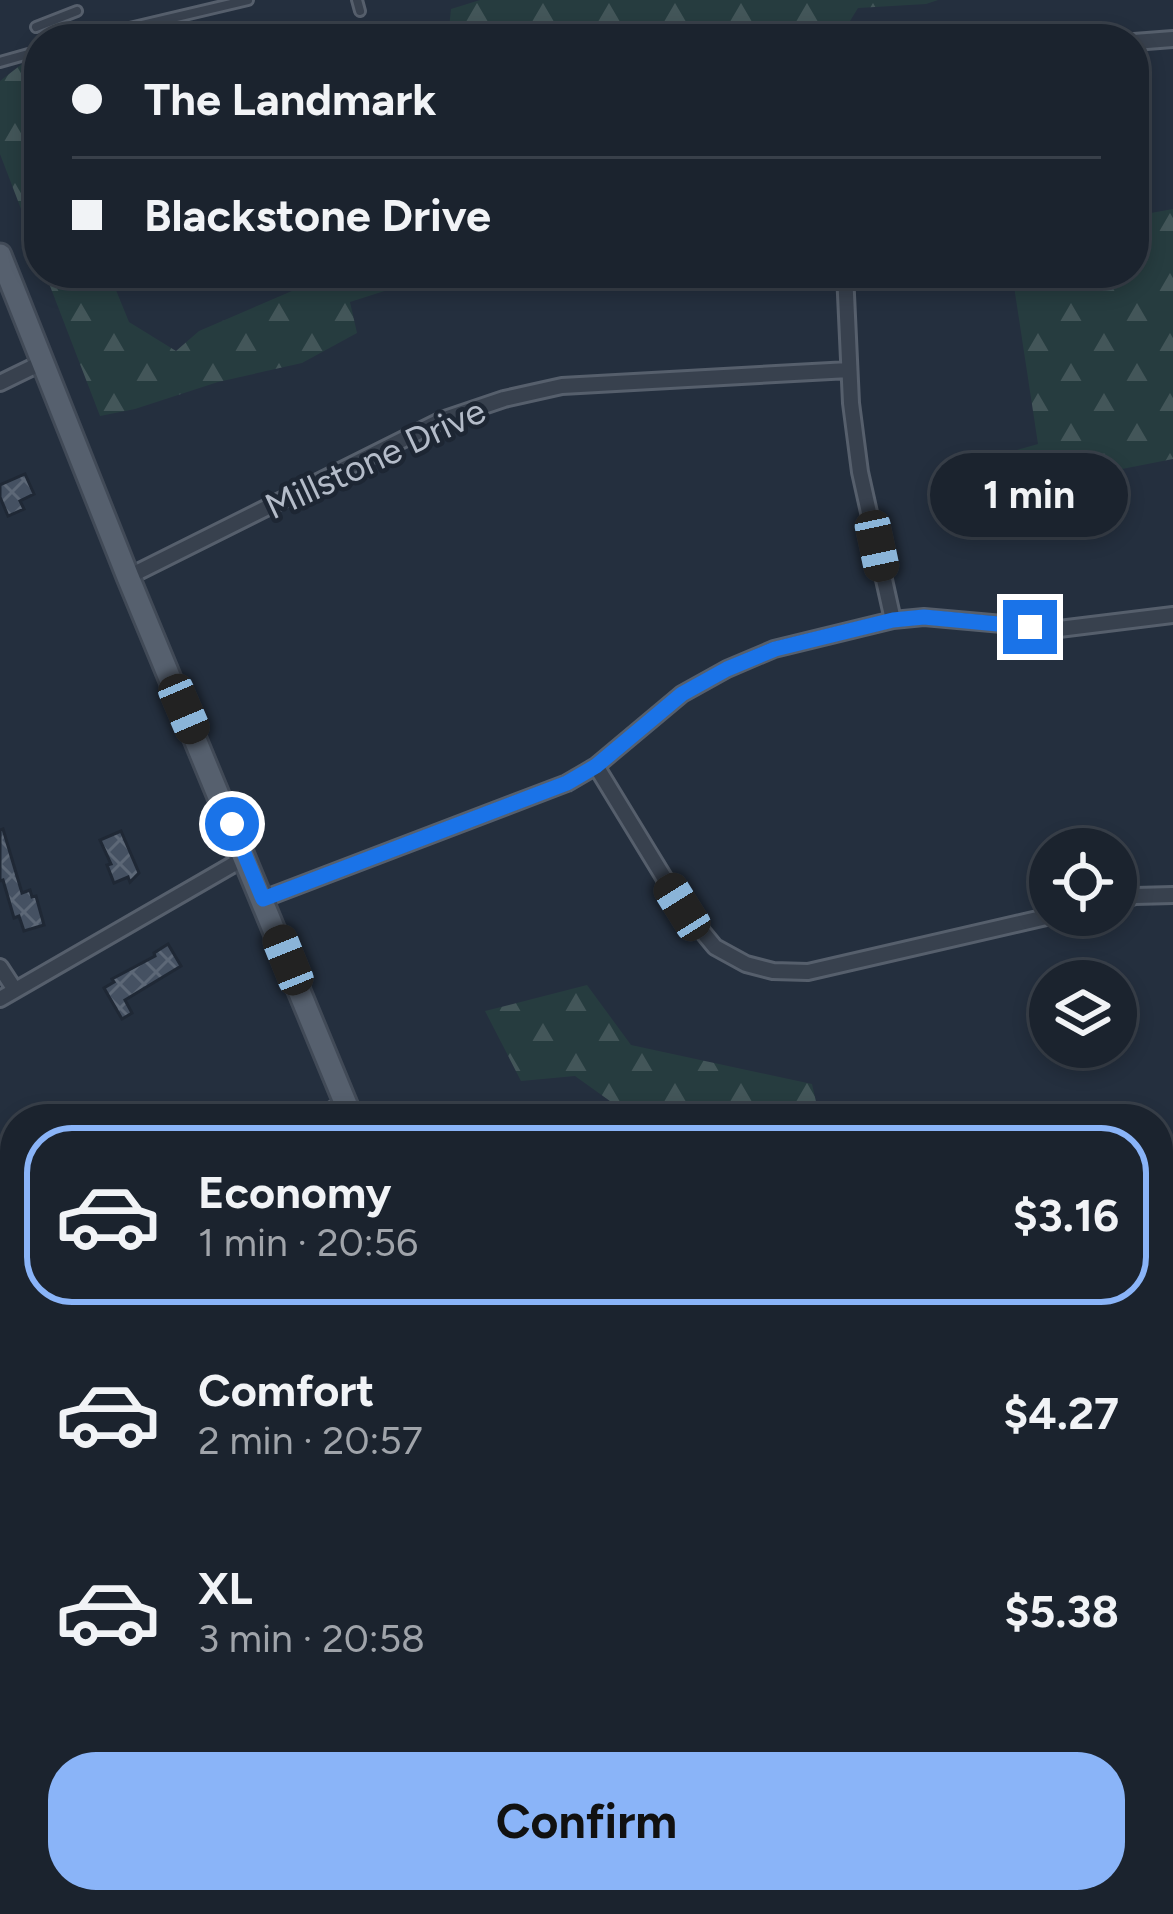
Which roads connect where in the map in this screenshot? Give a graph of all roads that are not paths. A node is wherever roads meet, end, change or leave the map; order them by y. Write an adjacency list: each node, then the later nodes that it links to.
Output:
1 (248, 0): 4 (lane)
2 (77, 11): 3 (lane)
3 (41, 24)
4 (146, 24)
5 (0, 254): 7 (main road)
6 (846, 288): 8 (street)
7 (43, 362): 9 (street); 10 (main road)
8 (850, 370): 10 (street, Millstone Drive); 12 (street)
9 (0, 383)
10 (128, 577): 14 (main road)
11 (1173, 615): 12 (street)
12 (893, 620): 13 (street)
13 (596, 766): 17 (street); 18 (street)
14 (246, 857): 17 (main road); 20 (street)
15 (1173, 895): 16 (street)
16 (1137, 896)
17 (263, 899): 22 (main road)
18 (1029, 921)
19 (0, 967): 20 (street)
20 (15, 990): 21 (street)
21 (0, 999)
22 (345, 1104)

